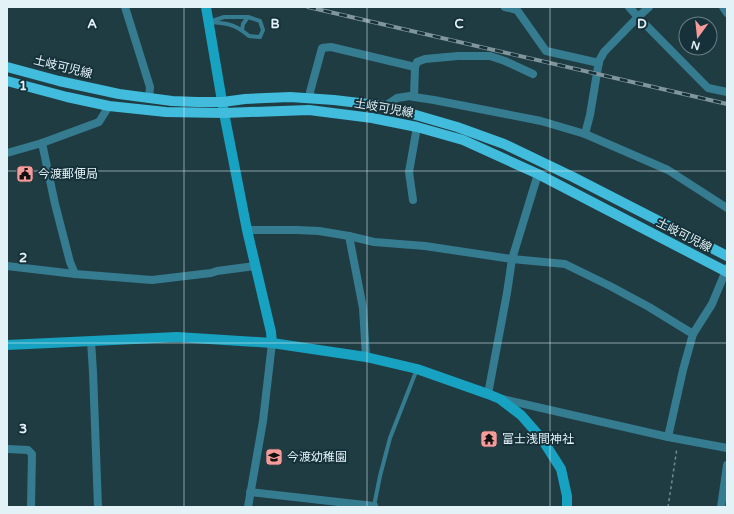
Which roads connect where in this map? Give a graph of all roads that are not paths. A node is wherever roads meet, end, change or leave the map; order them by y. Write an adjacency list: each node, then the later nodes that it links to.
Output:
1 (125, 7): 19 (street)
2 (206, 7): 10 (street)
3 (505, 7): 12 (street)
4 (629, 7): 9 (street)
5 (650, 7): 9 (street)
6 (723, 7): 7 (street)
7 (727, 13)
8 (248, 17): 10 (lane); 11 (lane); 11 (lane)
9 (638, 17): 12 (street); 17 (street)
10 (209, 22): 11 (lane); 21 (street)
11 (242, 30)
12 (599, 63): 26 (street)
13 (7, 67): 19 (main road, 土岐可児線)
14 (415, 67): 15 (street); 18 (street); 20 (street)
15 (532, 74)
16 (7, 81): 22 (main road, 土岐可児線)
17 (727, 92)
18 (414, 97): 23 (street); 26 (street)
19 (149, 98): 21 (main road, 土岐可児線)
20 (311, 99): 21 (main road, 土岐可児線); 23 (main road, 土岐可児線)
21 (223, 102): 24 (street)
22 (109, 106): 24 (main road, 土岐可児線); 27 (street)
23 (385, 106): 34 (main road, 土岐可児線)
24 (224, 113): 25 (main road, 土岐可児線); 32 (street)
25 (417, 127): 29 (main road, 土岐可児線); 30 (street)
26 (585, 134): 31 (street)
27 (42, 143): 28 (street); 39 (street)
28 (7, 153)
29 (538, 174): 35 (street); 38 (main road, 土岐可児線)
30 (413, 200)
31 (727, 208)
32 (247, 230): 33 (street); 37 (street)
33 (349, 236): 35 (street); 44 (street)
34 (727, 256)
35 (512, 259): 40 (street); 46 (street)
36 (7, 266): 39 (street)
37 (255, 266): 39 (street); 42 (street)
38 (727, 270): 40 (street)
39 (75, 274)
40 (693, 334): 48 (street)
41 (91, 341): 42 (street); 43 (street); 55 (street)
42 (272, 343): 44 (street); 52 (street)
43 (7, 345)
44 (366, 357): 45 (street)
45 (417, 370): 46 (street); 53 (lane)
46 (488, 394): 47 (street)
47 (500, 399): 48 (street); 57 (street)
48 (668, 437): 49 (street)
49 (727, 448)
50 (7, 449): 54 (street)
51 (727, 465): 58 (street)
52 (250, 492): 53 (street); 56 (street)
53 (374, 506)
54 (31, 507)
55 (98, 507)
56 (248, 507)
57 (567, 507)
58 (721, 507)

